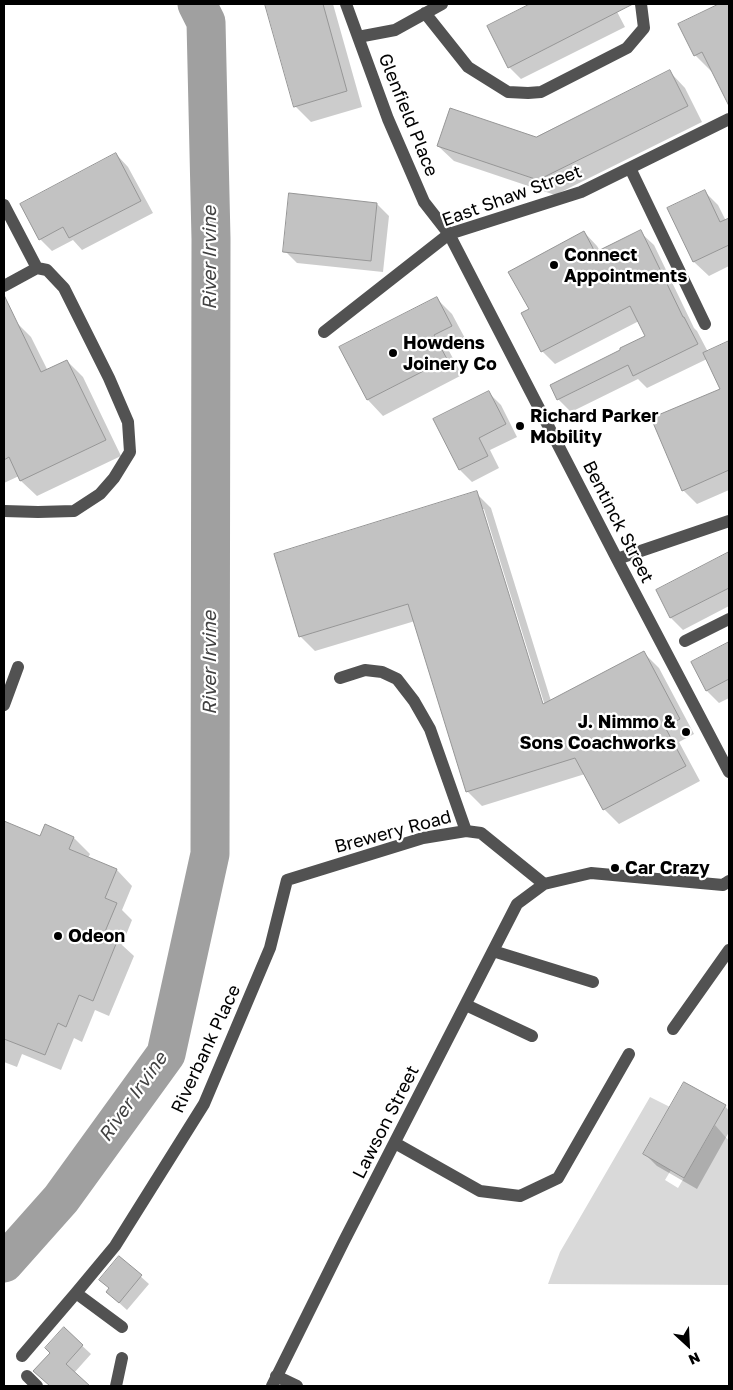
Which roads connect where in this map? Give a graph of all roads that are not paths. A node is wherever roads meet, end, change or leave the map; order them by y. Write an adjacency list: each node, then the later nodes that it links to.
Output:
1 (346, 4): 5 (street, Glenfield Place)
2 (442, 4): 4 (street)
3 (640, 4): 4 (street)
4 (425, 13): 5 (street)
5 (358, 37): 9 (street, Glenfield Place)
6 (729, 119): 7 (street, East Shaw Street)
7 (630, 168): 9 (street, East Shaw Street); 12 (street)
8 (4, 205): 10 (street)
9 (449, 234): 13 (street, East Shaw Street); 16 (street, Bentinck Street)
10 (37, 268): 11 (street); 14 (street)
11 (4, 286)
12 (705, 324)
13 (324, 332)
14 (4, 512)
15 (728, 524): 16 (street)
16 (617, 559): 22 (street, Bentinck Street)
17 (729, 619): 18 (street)
18 (686, 641)
19 (18, 667): 21 (street)
20 (340, 678): 23 (street)
21 (5, 697)
22 (729, 772)
23 (466, 831): 24 (street, Brewery Road); 25 (street, Brewery Road)
24 (287, 880): 35 (street, Riverbank Place)
25 (544, 884): 26 (street); 28 (street, Lawson Street)
26 (727, 887)
27 (729, 950): 31 (street)
28 (493, 951): 29 (street); 30 (street, Lawson Street)
29 (593, 982)
30 (466, 1005): 32 (street); 34 (street, Lawson Street)
31 (673, 1029)
32 (532, 1036)
33 (630, 1054): 34 (street)
34 (395, 1143): 40 (street, Lawson Street)
35 (76, 1294): 36 (street); 37 (street, Riverbank Place)
36 (122, 1327)
37 (22, 1356)
38 (122, 1358): 42 (street)
39 (27, 1376): 41 (street)
40 (274, 1381): 43 (street)
41 (37, 1386)
42 (116, 1386)
43 (297, 1386)

